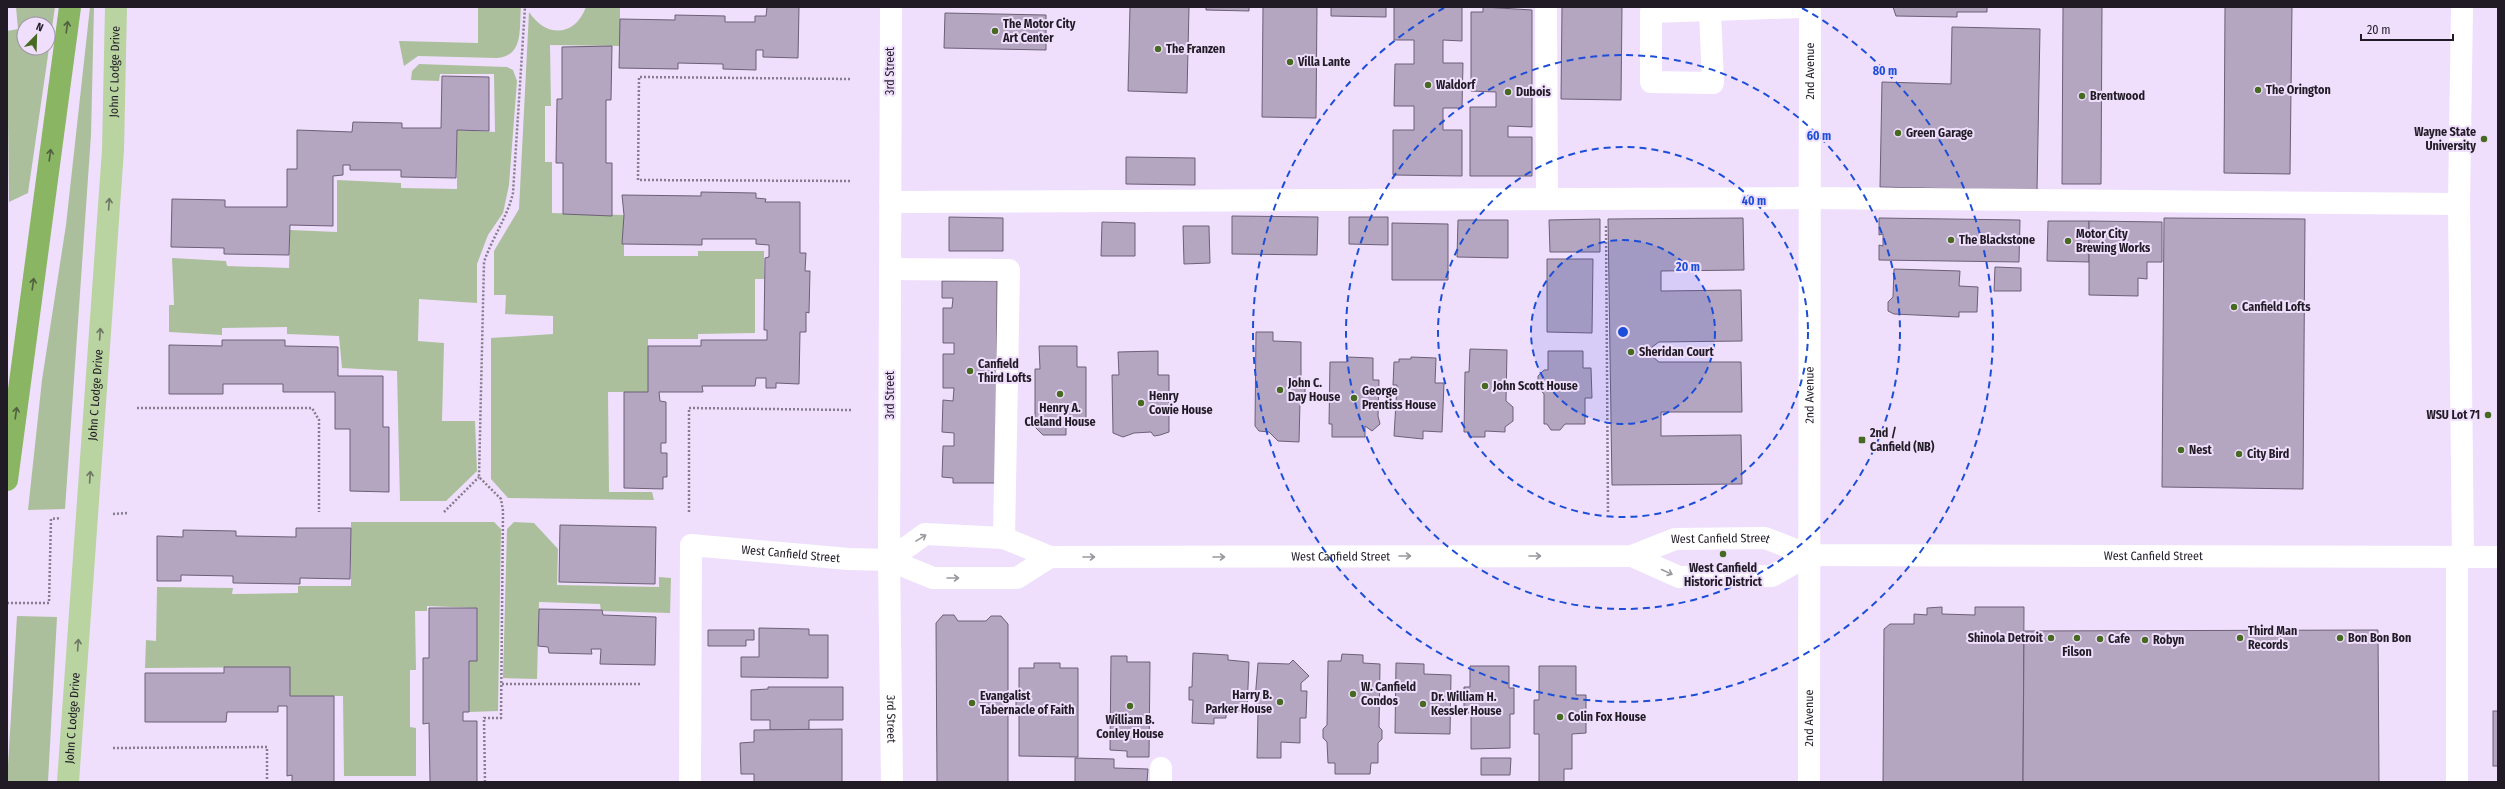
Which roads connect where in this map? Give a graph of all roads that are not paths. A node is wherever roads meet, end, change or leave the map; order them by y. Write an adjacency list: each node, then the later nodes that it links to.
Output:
1 (70, 7): 14 (highway, one-way to 1)
2 (116, 7): 22 (main road, John C Lodge Drive, one-way to 2)
3 (890, 7): 11 (street, 3rd Street)
4 (1546, 7): 10 (street)
5 (1802, 7): 8 (street)
6 (1810, 7): 9 (street, 2nd Avenue)
7 (2462, 7): 12 (street)
8 (1710, 10)
9 (1809, 198): 10 (street); 12 (street); 16 (street, 2nd Avenue)
10 (1548, 199): 11 (street)
11 (890, 202): 13 (street, 3rd Street)
12 (2459, 204): 19 (street)
13 (890, 269): 15 (street); 21 (street, 3rd Street)
14 (7, 480)
15 (1004, 538): 18 (street, West Canfield Street); 21 (street, West Canfield Street, one-way to 15)
16 (1809, 555): 17 (street, West Canfield Street); 17 (street, West Canfield Street, one-way to 16); 19 (street, West Canfield Street); 25 (street, 2nd Avenue)
17 (1632, 556): 18 (street, West Canfield Street, one-way to 17)
18 (1050, 557): 21 (street, West Canfield Street, one-way to 18)
19 (2460, 557): 20 (street, West Canfield Street); 26 (street)
20 (2498, 557)
21 (889, 560): 23 (street, West Canfield Street); 24 (street, 3rd Street)
22 (68, 782)
23 (690, 782)
24 (892, 782)
25 (1809, 782)
26 (2457, 782)

